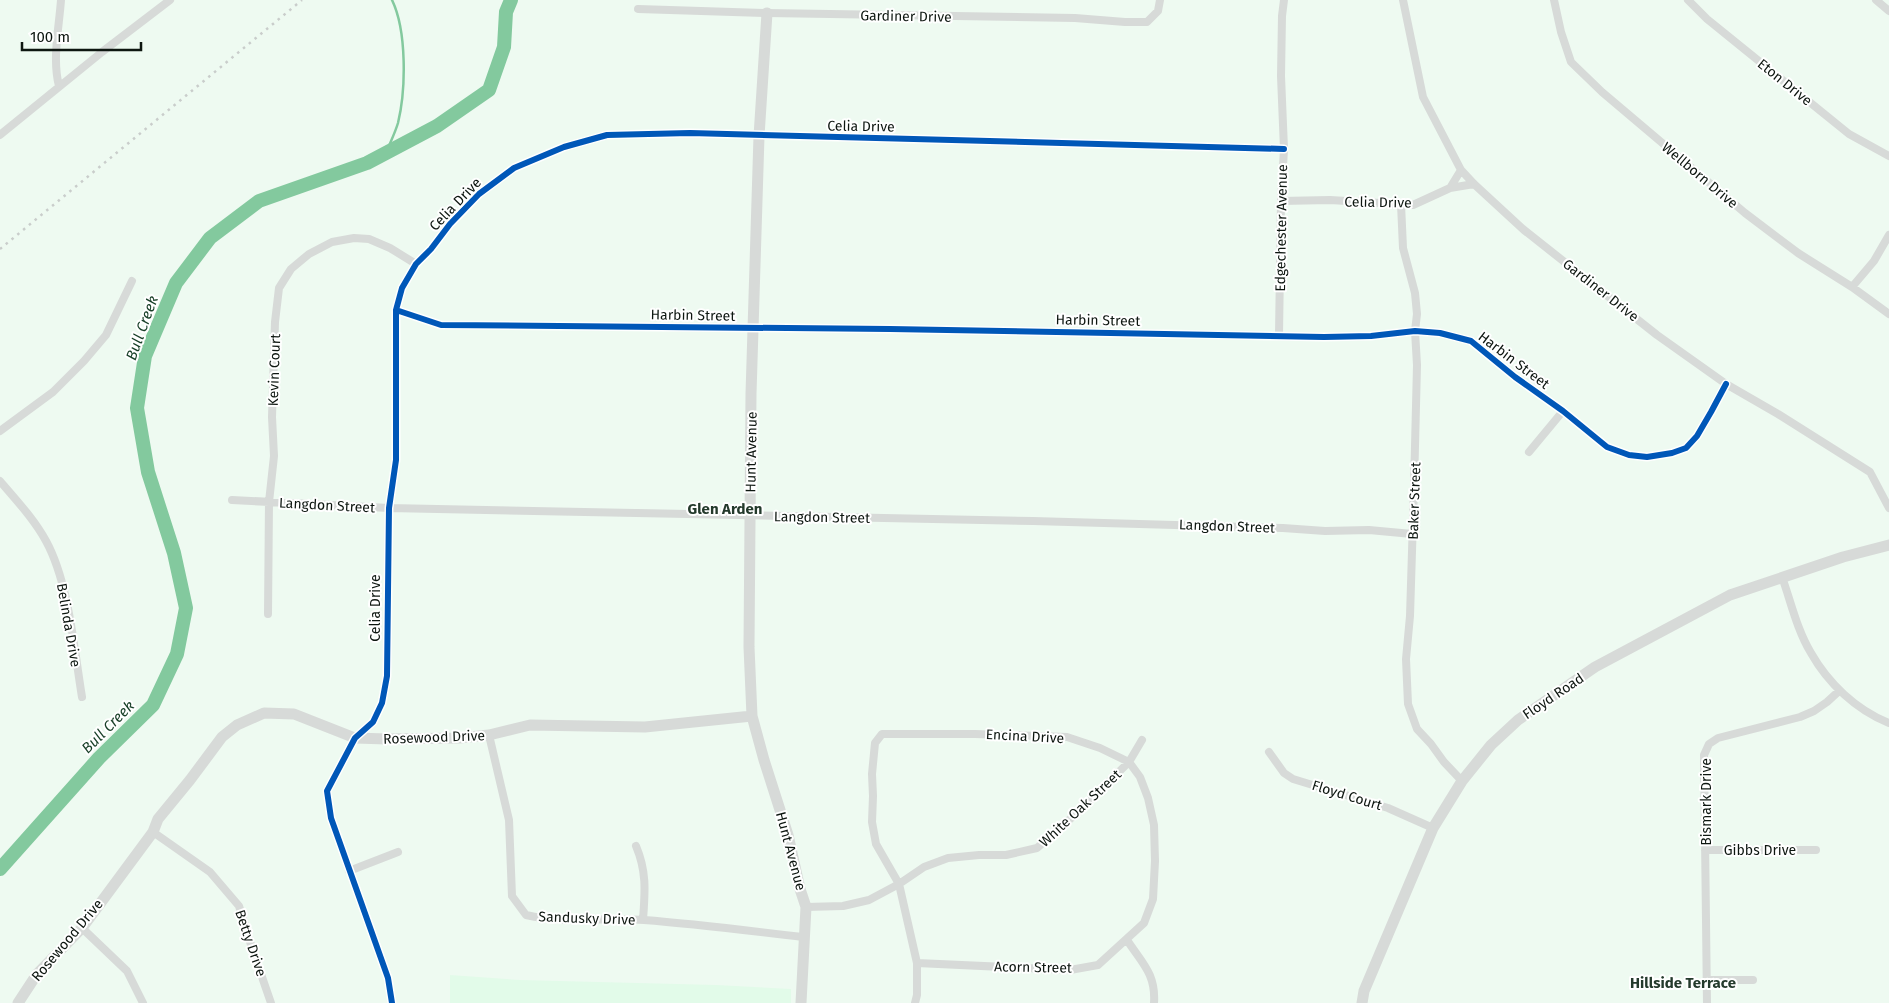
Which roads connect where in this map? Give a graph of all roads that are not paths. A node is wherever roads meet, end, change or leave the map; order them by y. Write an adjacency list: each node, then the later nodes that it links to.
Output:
1 (61, 0): 12 (street)
2 (170, 0): 12 (street)
3 (1160, 0): 11 (street, Gardiner Drive)
4 (1284, 0): 15 (street, Edgechester Avenue)
5 (1403, 0): 17 (street, Gardiner Drive)
6 (1554, 0): 25 (street, Wellborn Drive)
7 (1688, 0): 16 (street, Eton Drive)
8 (1876, 0): 10 (street)
9 (638, 9): 11 (street, Gardiner Drive)
10 (1889, 11)
11 (767, 13): 14 (street, Hunt Avenue)
12 (60, 86): 13 (street)
13 (0, 135)
14 (759, 136): 15 (street, Celia Drive); 23 (street, Celia Drive); 28 (street, Hunt Avenue)
15 (1284, 148): 20 (street, Edgechester Avenue)
16 (1889, 156)
17 (1462, 170): 18 (street, Gardiner Drive); 19 (street)
18 (1474, 184): 19 (street, Celia Drive); 33 (street, Gardiner Drive)
19 (1450, 188): 21 (street, Celia Drive)
20 (1281, 201): 21 (street, Celia Drive); 31 (street, Edgechester Avenue)
21 (1401, 204): 30 (street, Baker Street)
22 (1889, 234): 25 (street)
23 (416, 264): 26 (street, Celia Drive); 39 (street, Kevin Court)
24 (132, 281): 35 (street)
25 (1852, 287): 27 (street, Wellborn Drive)
26 (396, 310): 28 (street, Harbin Street); 40 (street, Celia Drive)
27 (1889, 314)
28 (754, 328): 29 (street, Harbin Street); 32 (street, Hunt Avenue)
29 (767, 328): 31 (street, Harbin Street); 32 (street)
30 (1415, 331): 31 (street, Harbin Street); 34 (street, Harbin Street); 43 (street, Baker Street)
31 (1279, 336)
32 (753, 345): 42 (street, Hunt Avenue)
33 (1726, 384): 34 (street, Harbin Street); 41 (street, Gardiner Drive)
34 (1563, 412): 36 (street)
35 (0, 431)
36 (1529, 452)
37 (0, 481): 48 (street, Belinda Drive)
38 (232, 500): 39 (street, Langdon Street)
39 (269, 502): 40 (street, Langdon Street); 46 (street, Kevin Court)
40 (389, 508): 42 (street, Langdon Street); 52 (street, Celia Drive)
41 (1889, 508)
42 (750, 516): 43 (street, Langdon Street); 49 (street, Hunt Avenue)
43 (1412, 534): 56 (street, Baker Street)
44 (1889, 545): 45 (street, Floyd Road)
45 (1782, 577): 47 (street); 56 (street, Floyd Road)
46 (268, 614)
47 (1839, 691): 50 (street); 60 (street, Bismark Drive)
48 (82, 697)
49 (752, 716): 51 (street, Rosewood Drive); 65 (street, Hunt Avenue)
50 (1889, 723)
51 (489, 735): 52 (street, Rosewood Drive); 66 (street, Sandusky Drive)
52 (355, 738): 58 (street, Rosewood Drive); 63 (street, Celia Drive)
53 (1142, 740): 55 (street, White Oak Street)
54 (1269, 752): 57 (street, Floyd Court)
55 (1128, 762): 64 (street, White Oak Street); 64 (street, Encina Drive); 69 (street, Acorn Street)
56 (1462, 780): 57 (street, Floyd Road)
57 (1433, 828): 80 (street, Floyd Road)
58 (154, 832): 67 (street, Rosewood Drive); 76 (street, Betty Drive)
59 (636, 846): 66 (street)
60 (1705, 850): 61 (street, Gibbs Drive); 71 (street, Bismark Drive)
61 (1816, 850)
62 (398, 852): 63 (street)
63 (349, 870): 77 (street, Celia Drive)
64 (899, 884): 65 (street, White Oak Street); 70 (street)
65 (806, 907): 68 (street, Hunt Avenue)
66 (643, 920): 68 (street, Sandusky Drive)
67 (82, 928): 74 (street, Rosewood Drive); 75 (street)
68 (803, 937): 78 (street, Hunt Avenue)
69 (1127, 940): 70 (street, Acorn Street); 79 (street)
70 (917, 963): 73 (street)
71 (1707, 980): 72 (street); 81 (street, Bismark Drive)
72 (1753, 980)
73 (916, 999)
74 (18, 1003)
75 (143, 1003)
76 (271, 1003)
77 (392, 1003)
78 (801, 1003)
79 (1154, 1003)
80 (1362, 1003)
81 (1707, 1003)

